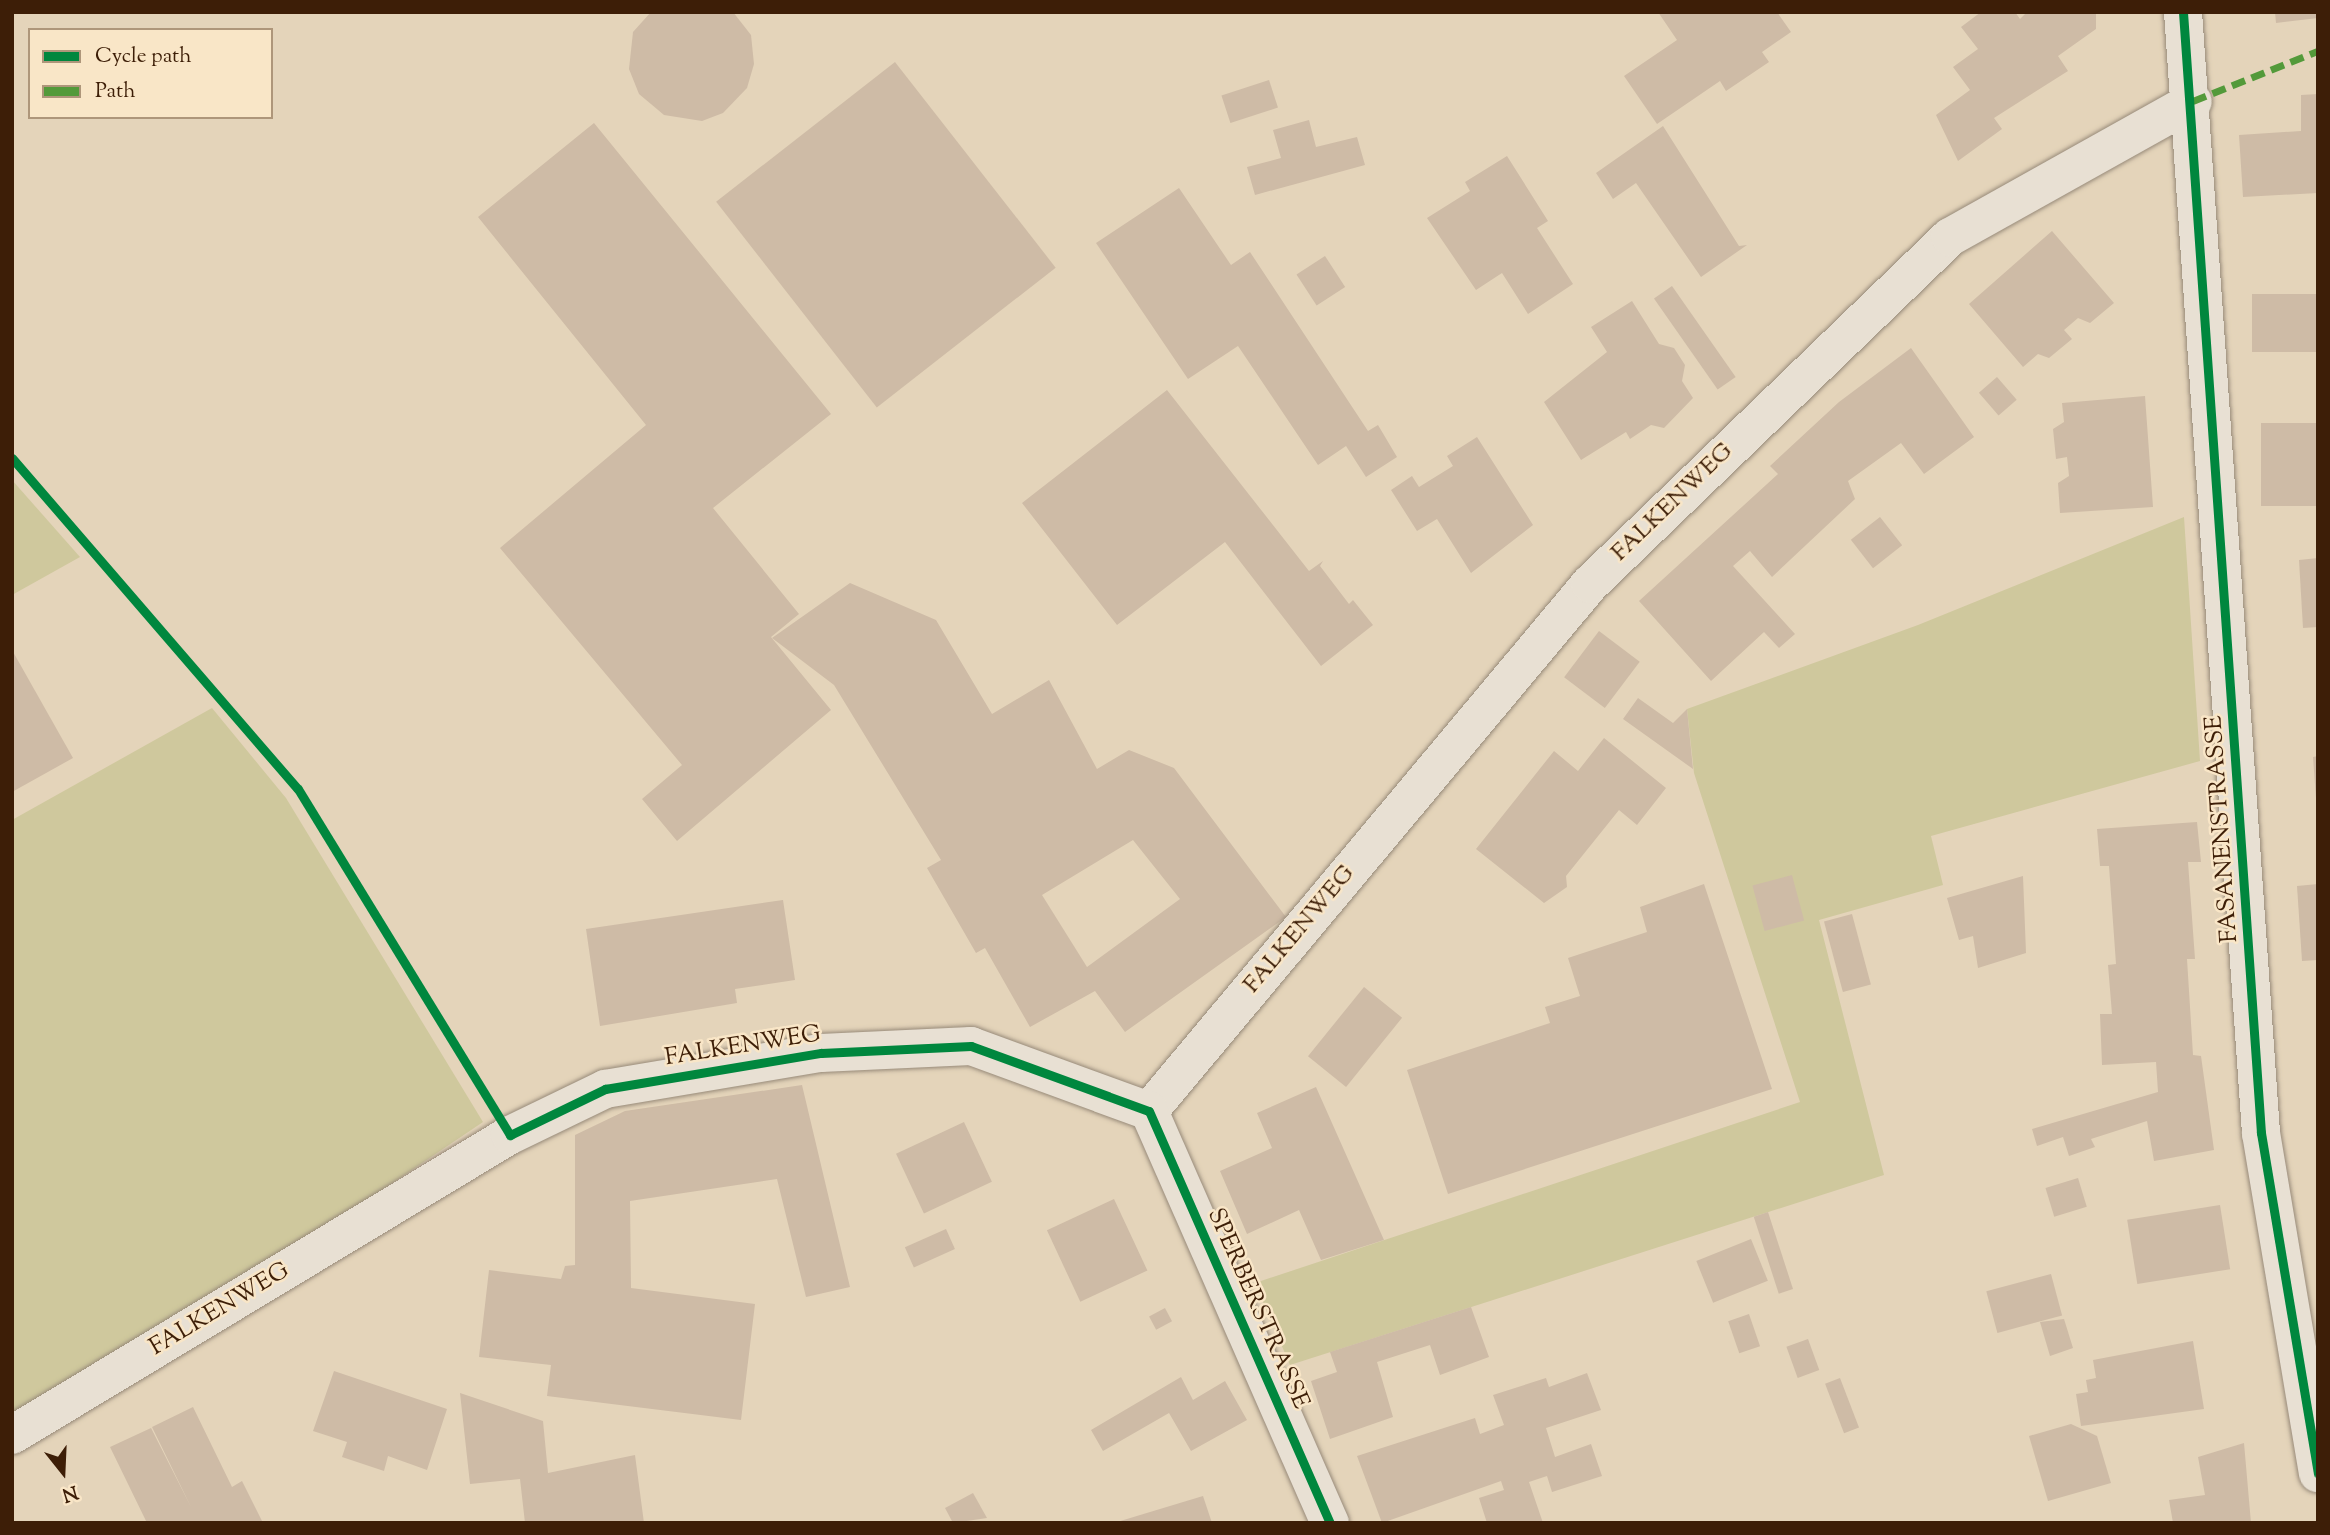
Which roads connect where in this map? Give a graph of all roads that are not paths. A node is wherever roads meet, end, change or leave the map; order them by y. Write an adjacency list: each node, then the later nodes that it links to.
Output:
1 (2183, 12): 2 (street, FASANENSTRASSE)
2 (2193, 100): 3 (street, FALKENWEG); 5 (street, FASANENSTRASSE)
3 (1149, 1111): 4 (street, FALKENWEG); 6 (street, SPERBERSTRASSE)
4 (12, 1435)
5 (2318, 1473)
6 (1330, 1523)

